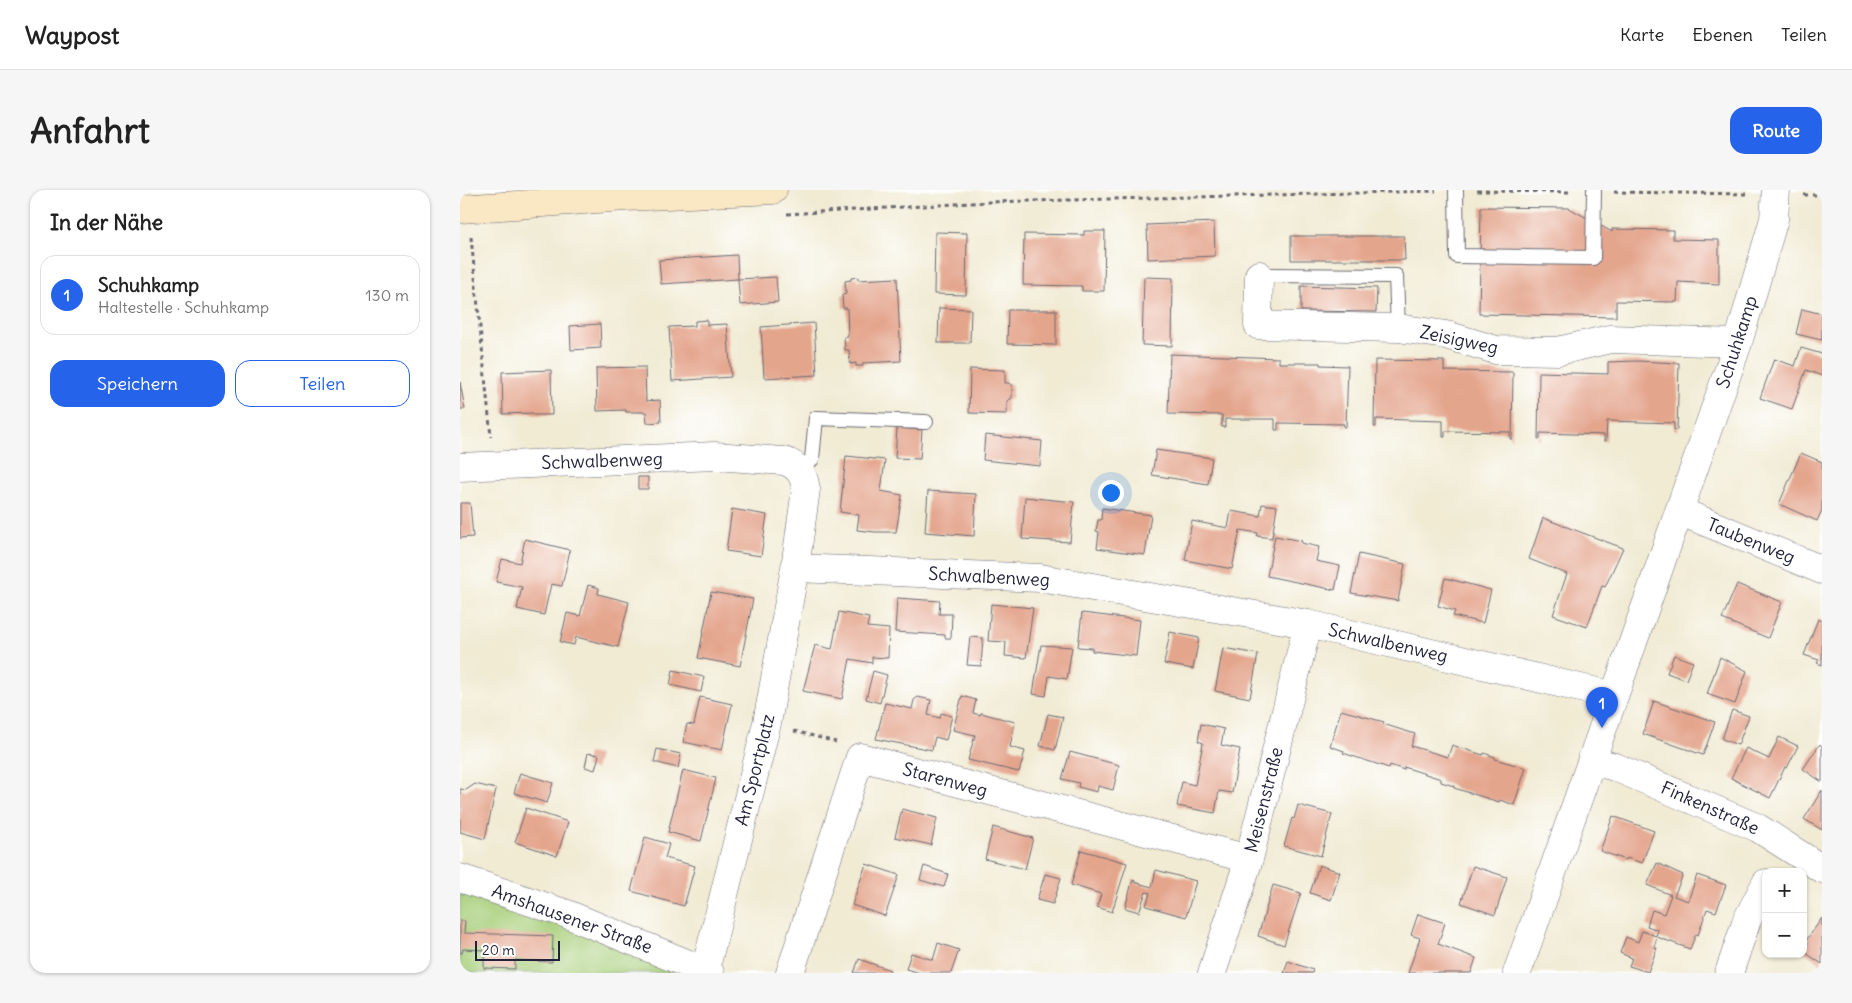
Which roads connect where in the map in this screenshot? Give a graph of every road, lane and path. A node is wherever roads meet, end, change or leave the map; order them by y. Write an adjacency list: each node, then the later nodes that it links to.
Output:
1 (1456, 190): 2 (path); 2 (lane); 4 (path)
2 (1594, 191): 3 (path)
3 (1776, 192): 9 (street, Schuhkamp)
4 (776, 202): 5 (main road)
5 (460, 210)
6 (471, 234): 11 (path)
7 (1259, 275): 8 (lane); 8 (street, Zeisigweg)
8 (1398, 328): 9 (street, Zeisigweg)
9 (1738, 343): 14 (street, Schuhkamp)
10 (926, 422): 13 (lane)
11 (493, 465): 12 (street, Schwalbenweg); 13 (street, Schwalbenweg)
12 (460, 467)
13 (800, 472): 15 (street)
14 (1679, 511): 16 (street, Taubenweg); 18 (street, Schuhkamp)
15 (795, 568): 17 (street, Schwalbenweg); 19 (street, Am Sportplatz)
16 (1822, 570)
17 (1308, 624): 18 (street, Schwalbenweg); 23 (street, Meisenstraße)
18 (1614, 696): 21 (street, Schuhkamp)
19 (767, 724): 20 (path); 28 (street, Am Sportplatz)
20 (860, 757): 23 (street, Starenweg); 29 (street)
21 (1592, 761): 22 (street, Finkenstraße); 31 (street, Schuhkamp)
22 (1787, 846): 24 (street); 25 (street, Finkenstraße)
23 (1249, 859): 30 (street, Meisenstraße)
24 (1774, 868)
25 (1822, 869)
26 (460, 878): 28 (street, Amshausener Straße)
27 (1762, 891): 32 (street)
28 (708, 972)
29 (790, 973)
30 (1212, 973)
31 (1517, 973)
32 (1729, 973)

